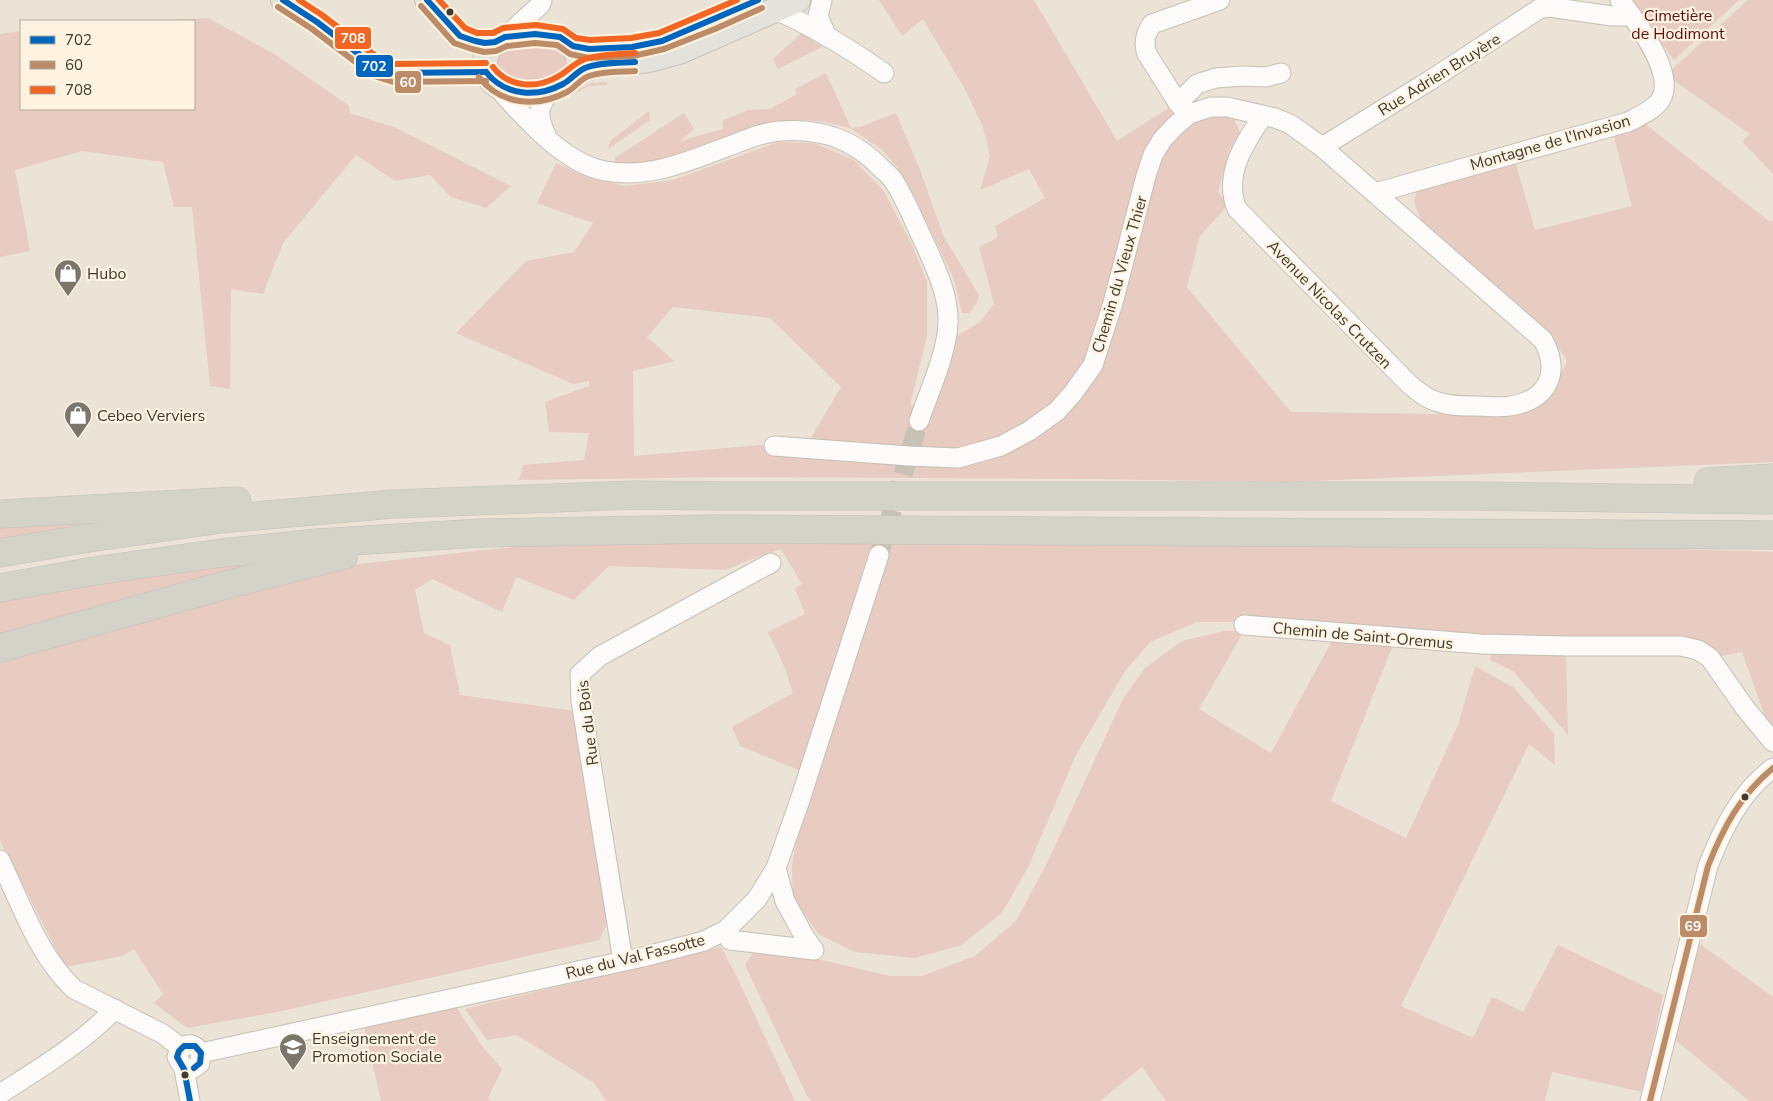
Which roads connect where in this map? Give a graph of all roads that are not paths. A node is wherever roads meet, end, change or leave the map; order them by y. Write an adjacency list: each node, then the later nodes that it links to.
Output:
1 (283, 0): 16 (main road)
2 (427, 0): 11 (main road)
3 (798, 0): 8 (main road)
4 (822, 0): 10 (street)
5 (1220, 0): 18 (street)
6 (1620, 0): 9 (street, Montagne de l'Invasion)
7 (541, 3): 11 (street); 12 (street)
8 (767, 5): 10 (street); 12 (main road); 13 (main road)
9 (1631, 16): 21 (street, Rue Adrien Bruyère); 22 (street, Montagne de l'Invasion)
10 (827, 37): 14 (street)
11 (500, 40): 12 (main road); 16 (main road)
12 (567, 42): 13 (main road)
13 (575, 73): 17 (main road)
14 (884, 73)
15 (1281, 73): 18 (street, Chemin du Vieux Thier)
16 (491, 79): 17 (main road); 20 (street)
17 (551, 90): 20 (street)
18 (1183, 108): 19 (street); 24 (street, Chemin du Vieux Thier)
19 (1263, 116): 21 (street); 22 (street, Avenue Nicolas Crutzen)
20 (548, 138): 23 (street)
21 (1322, 147): 22 (street)
22 (1375, 193)
23 (919, 421)
24 (774, 446)
25 (1773, 478): 26 (highway)
26 (1472, 496): 27 (highway); 28 (highway)
27 (1773, 500)
28 (393, 504): 29 (highway); 32 (highway)
29 (0, 514)
30 (1773, 535): 31 (highway)
31 (436, 536): 35 (highway); 37 (highway)
32 (0, 553)
33 (879, 555): 41 (street, Rue du Val Fassotte)
34 (771, 563): 43 (street, Rue du Bois)
35 (0, 588)
36 (1244, 625): 38 (street, Chemin de Saint-Oremus)
37 (0, 648)
38 (1773, 742)
39 (1773, 768): 48 (street)
40 (0, 860): 44 (street)
41 (776, 868): 42 (street); 43 (street, Rue du Val Fassotte)
42 (730, 940)
43 (623, 961): 45 (street, Rue du Val Fassotte)
44 (115, 1010): 45 (street); 46 (street)
45 (193, 1063): 47 (street)
46 (0, 1094)
47 (191, 1101)
48 (1650, 1101)

